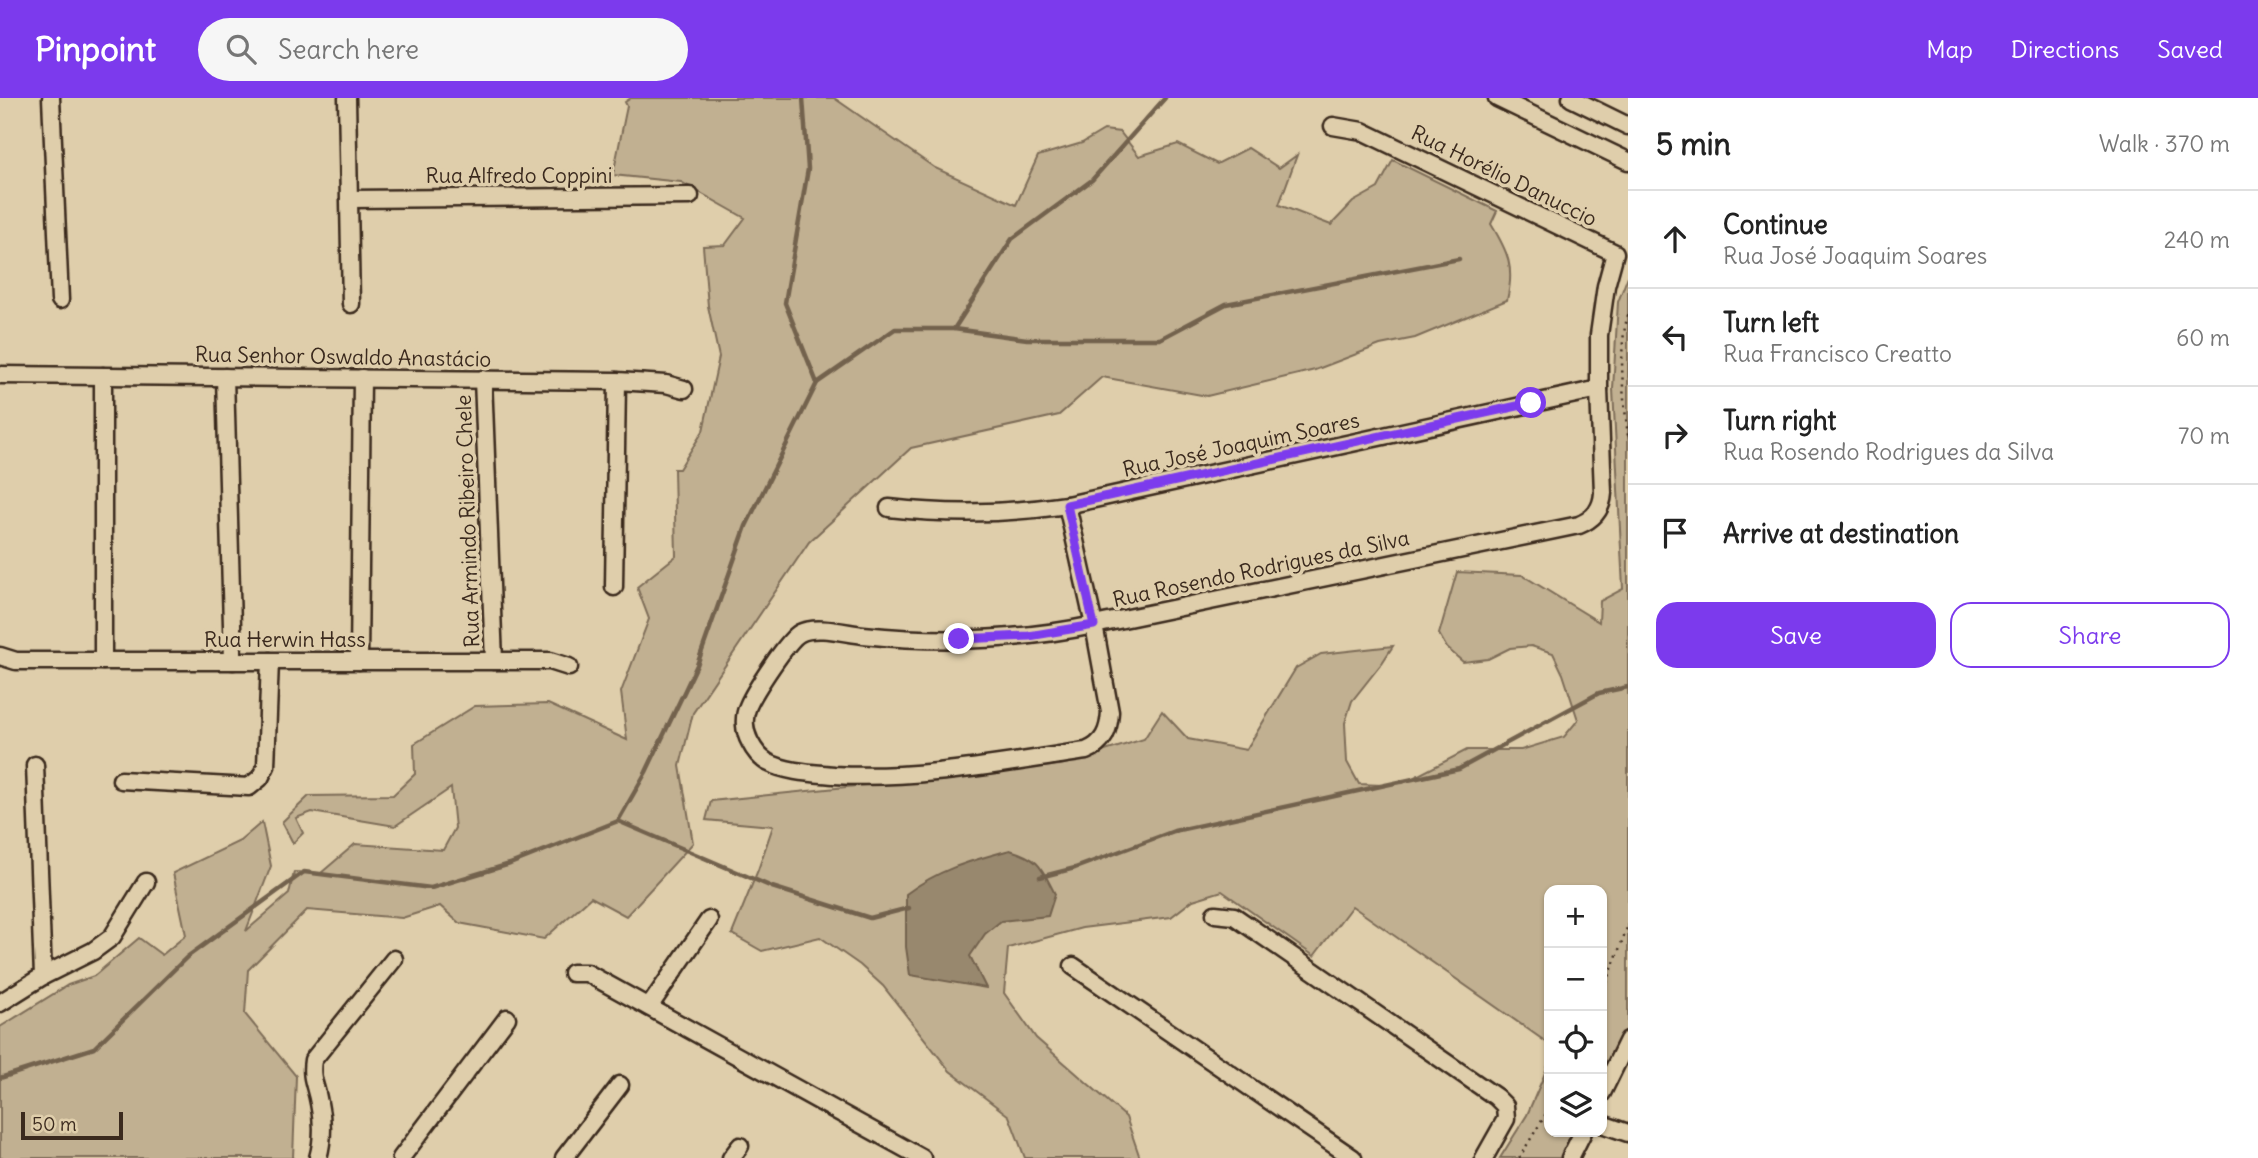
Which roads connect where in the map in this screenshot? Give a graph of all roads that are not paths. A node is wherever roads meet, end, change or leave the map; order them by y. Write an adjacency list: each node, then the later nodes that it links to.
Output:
1 (51, 98): 10 (street)
2 (348, 98): 9 (street)
3 (1497, 98): 7 (street)
4 (1571, 98): 5 (street)
5 (1628, 125)
6 (1334, 126): 19 (street, Rua Horélio Danuccio)
7 (1628, 161)
8 (690, 196): 9 (street, Rua Alfredo Coppini)
9 (350, 199): 11 (street)
10 (60, 300)
11 (351, 304)
12 (0, 375): 13 (street, Rua Senhor Oswaldo Anastácio)
13 (103, 376): 14 (street, Rua Senhor Oswaldo Anastácio); 25 (street)
14 (225, 377): 15 (street, Rua Senhor Oswaldo Anastácio); 26 (street)
15 (362, 378): 16 (street, Rua Senhor Oswaldo Anastácio); 28 (street)
16 (483, 379): 17 (street, Rua Senhor Oswaldo Anastácio); 29 (street, Rua Armindo Ribeiro Chele)
17 (617, 381): 18 (street, Rua Senhor Oswaldo Anastácio); 22 (street)
18 (684, 388)
19 (1599, 389): 20 (street, Rua José Joaquim Soares); 23 (street, Rua Rosendo Rodrigues da Silva)
20 (1067, 505): 21 (street, Rua José Joaquim Soares); 23 (street)
21 (889, 508)
22 (614, 587)
23 (1094, 625): 23 (street, Rua Rosendo Rodrigues da Silva)
24 (0, 656): 25 (street, Rua Herwin Hass)
25 (103, 661): 26 (street, Rua Herwin Hass)
26 (233, 661): 27 (street, Rua Herwin Hass)
27 (270, 661): 28 (street, Rua Herwin Hass); 32 (street)
28 (359, 661): 29 (street, Rua Herwin Hass)
29 (494, 661): 30 (street, Rua Herwin Hass)
30 (569, 667)
31 (35, 765): 39 (street)
32 (121, 780)
33 (146, 882): 39 (street)
34 (1215, 914): 54 (street)
35 (709, 920): 41 (street)
36 (394, 959): 50 (street)
37 (1073, 966): 49 (street)
38 (572, 973): 41 (street)
39 (43, 976): 40 (street)
40 (0, 1003)
41 (649, 1007): 53 (street)
42 (507, 1018): 51 (street)
43 (1628, 1040): 44 (street)
44 (1607, 1083)
45 (620, 1085): 52 (street)
46 (1607, 1126): 47 (street)
47 (1628, 1133)
48 (1580, 1137): 55 (street)
49 (1351, 1157)
50 (318, 1158)
51 (401, 1158)
52 (564, 1158)
53 (922, 1158)
54 (1484, 1158)
55 (1570, 1158)

